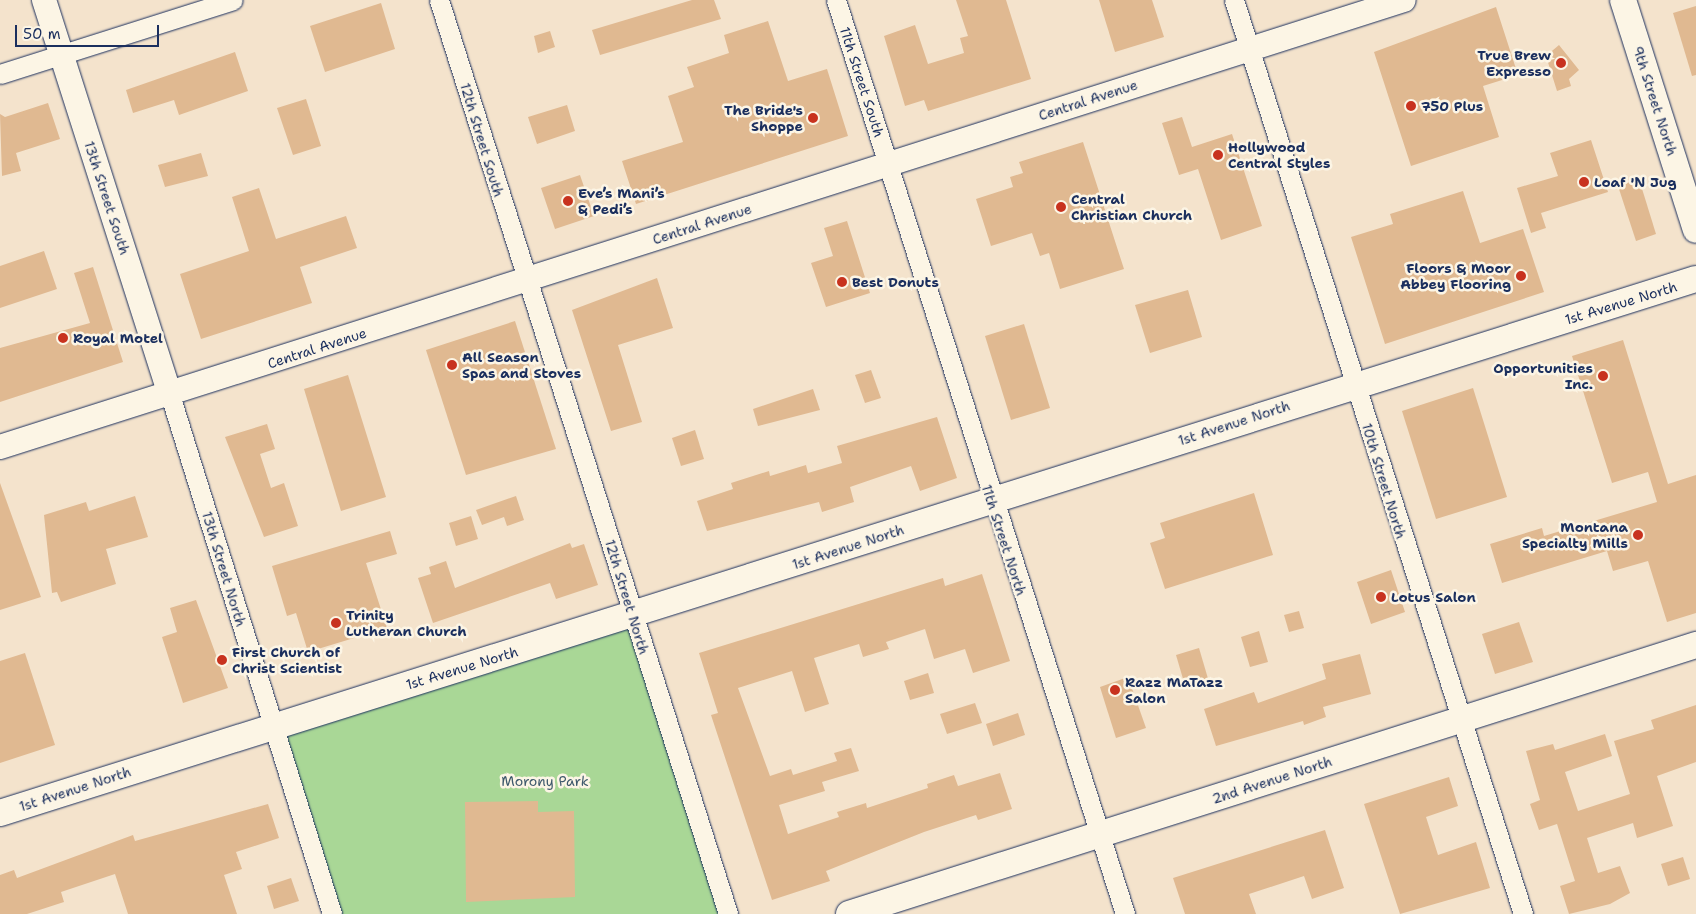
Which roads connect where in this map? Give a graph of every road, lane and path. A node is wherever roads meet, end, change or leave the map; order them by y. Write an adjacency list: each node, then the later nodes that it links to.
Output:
1 (44, 0): 9 (street, 13th Street South)
2 (232, 0): 9 (street)
3 (439, 0): 14 (street, 12th Street South)
4 (836, 0): 11 (street, 11th Street South)
5 (1234, 0): 8 (street, 10th Street North)
6 (1404, 0): 8 (street, Central Avenue)
7 (1623, 0): 12 (main road, 9th Street North)
8 (1249, 48): 11 (street, Central Avenue); 15 (street, 10th Street North)
9 (62, 54): 10 (street); 16 (street, 13th Street South)
10 (0, 74)
11 (889, 164): 14 (street, Central Avenue); 18 (street, 11th Street North)
12 (1696, 230)
13 (1696, 279): 15 (main road, 1st Avenue North)
14 (525, 280): 16 (street, Central Avenue); 19 (street, 12th Street North)
15 (1354, 385): 18 (main road, 1st Avenue North); 21 (street, 10th Street North)
16 (170, 395): 17 (street, Central Avenue); 22 (street, 13th Street North)
17 (0, 448)
18 (991, 501): 19 (main road, 1st Avenue North); 24 (street, 11th Street North)
19 (634, 616): 22 (main road, 1st Avenue North); 26 (street, 12th Street North)
20 (1696, 645): 21 (main road, 2nd Avenue North)
21 (1459, 720): 24 (main road, 2nd Avenue North); 29 (street, 10th Street North)
22 (273, 725): 23 (main road, 1st Avenue North); 25 (street, 13th Street North)
23 (0, 813)
24 (1100, 834): 27 (main road, 2nd Avenue North); 28 (street, 11th Street North)
25 (332, 914)
26 (728, 914)
27 (849, 914)
28 (1125, 914)
29 (1523, 914)

